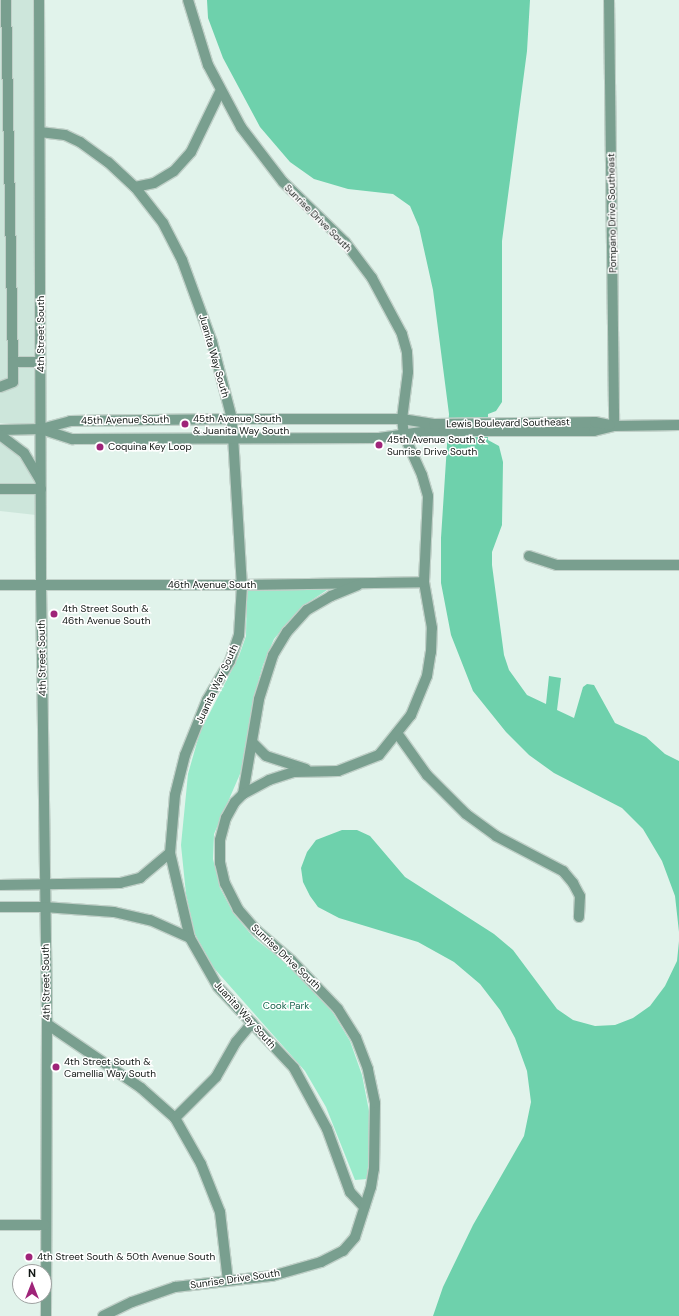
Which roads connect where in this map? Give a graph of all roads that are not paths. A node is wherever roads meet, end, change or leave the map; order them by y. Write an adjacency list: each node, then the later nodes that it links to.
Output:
1 (6, 0): 8 (street)
2 (38, 0): 6 (street, 4th Street South)
3 (188, 0): 5 (street, Sunrise Drive South)
4 (610, 0): 14 (street, Pompano Drive Southeast)
5 (220, 92): 7 (street); 12 (street, Sunrise Drive South)
6 (40, 132): 7 (street, Juanita Way South); 9 (street, 4th Street South)
7 (135, 187): 11 (street, Juanita Way South)
8 (13, 362): 9 (street); 10 (street)
9 (41, 362): 16 (street, 4th Street South)
10 (0, 387)
11 (232, 419): 12 (street, 45th Avenue South); 16 (street, 45th Avenue South); 20 (street, Juanita Way South)
12 (402, 420): 15 (street, Lewis Boulevard Southeast); 19 (street, Sunrise Drive South)
13 (679, 425): 14 (street, Lewis Boulevard Southeast)
14 (614, 426): 15 (street, Lewis Boulevard Southeast)
15 (448, 427): 19 (street, Lewis Boulevard Southeast)
16 (42, 429): 17 (street, 45th Avenue South); 20 (street, 45th Avenue South); 21 (street, 4th Street South)
17 (0, 430)
18 (0, 435): 21 (street)
19 (404, 435): 20 (street, 45th Avenue South); 26 (street, Sunrise Drive South)
20 (232, 436): 29 (street, Juanita Way South)
21 (41, 486): 22 (street); 28 (street, 4th Street South)
22 (0, 489)
23 (529, 556): 24 (street)
24 (679, 565)
25 (366, 582): 26 (street, 46th Avenue South); 29 (street, 46th Avenue South); 31 (street)
26 (424, 582): 30 (street, Sunrise Drive South)
27 (0, 585): 28 (street, 46th Avenue South)
28 (41, 585): 29 (street, 46th Avenue South); 36 (street, 4th Street South)
29 (242, 585): 34 (street, Juanita Way South)
30 (396, 733): 32 (street, Sunrise Drive South); 39 (street)
31 (253, 743): 32 (street); 33 (street)
32 (313, 772): 33 (street, Sunrise Drive South)
33 (243, 794): 44 (street, Sunrise Drive South)
34 (170, 852): 36 (street); 40 (street, Juanita Way South)
35 (0, 885): 36 (street)
36 (45, 885): 38 (street, 4th Street South)
37 (0, 907): 38 (street)
38 (44, 907): 40 (street); 42 (street, 4th Street South)
39 (579, 917)
40 (190, 938): 41 (street, Juanita Way South)
41 (252, 1023): 43 (street); 44 (street, Juanita Way South)
42 (47, 1024): 43 (street); 46 (street, 4th Street South)
43 (175, 1118): 47 (street)
44 (364, 1207): 47 (street, Sunrise Drive South)
45 (0, 1224): 46 (street)
46 (45, 1225): 48 (street, 4th Street South)
47 (228, 1281): 49 (street, Sunrise Drive South)
48 (46, 1316)
49 (103, 1316)

